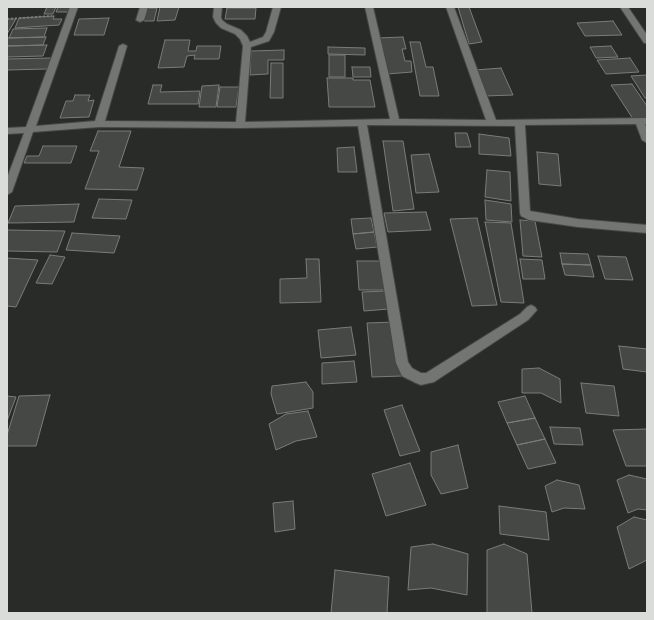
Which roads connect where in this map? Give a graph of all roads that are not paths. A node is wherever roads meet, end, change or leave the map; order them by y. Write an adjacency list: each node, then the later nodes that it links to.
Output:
1 (144, 7): 8 (street)
2 (218, 7): 11 (street)
3 (277, 7): 11 (street)
4 (369, 7): 14 (street)
5 (450, 7): 15 (street)
6 (624, 7): 9 (street)
7 (72, 11): 19 (street)
8 (140, 20)
9 (647, 41)
10 (123, 46): 17 (street)
11 (247, 46): 18 (street)
12 (643, 121): 16 (street); 21 (street)
13 (362, 122): 14 (street); 18 (street); 24 (street)
14 (394, 122): 15 (street)
15 (492, 123): 16 (street)
16 (520, 123): 23 (street)
17 (99, 124): 18 (street); 19 (street)
18 (240, 125)
19 (29, 129): 20 (street); 22 (street)
20 (7, 131)
21 (647, 140)
22 (7, 192)
23 (647, 229)
24 (531, 310)

